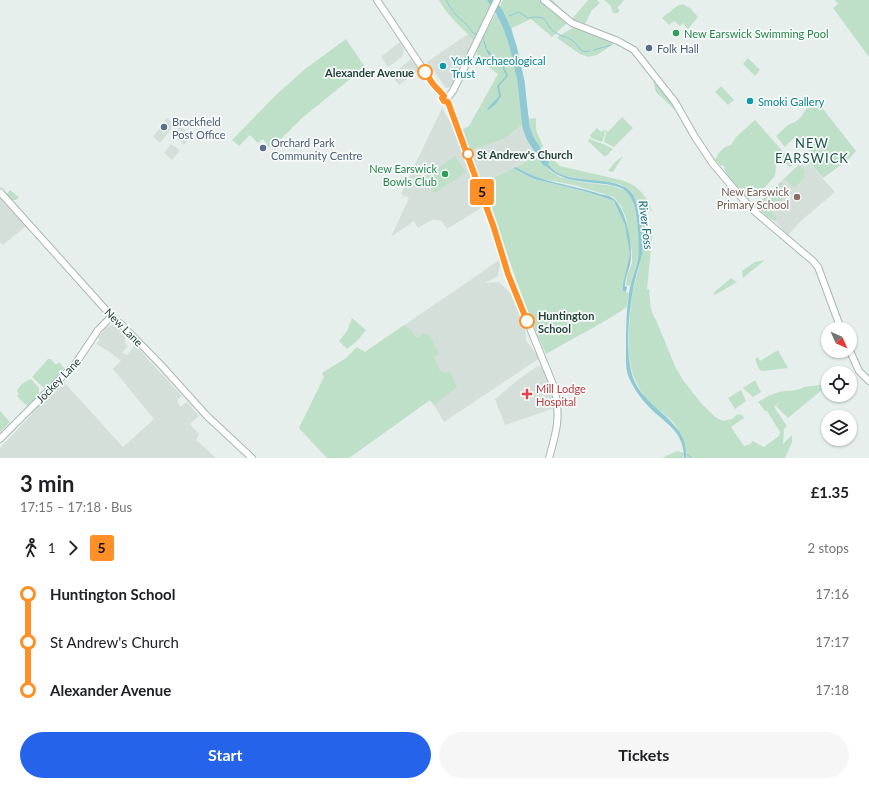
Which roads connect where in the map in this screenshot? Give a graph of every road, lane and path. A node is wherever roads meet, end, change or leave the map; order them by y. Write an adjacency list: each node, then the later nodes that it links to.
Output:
1 (377, 0): 4 (street)
2 (497, 0): 4 (street)
3 (544, 0): 7 (street)
4 (448, 96): 12 (street)
5 (0, 192): 6 (street, New Lane)
6 (111, 317): 10 (street, Jockey Lane); 11 (street, New Lane)
7 (838, 322)
8 (853, 358): 9 (street)
9 (869, 381)
10 (0, 439)
11 (252, 458)
12 (549, 458)

